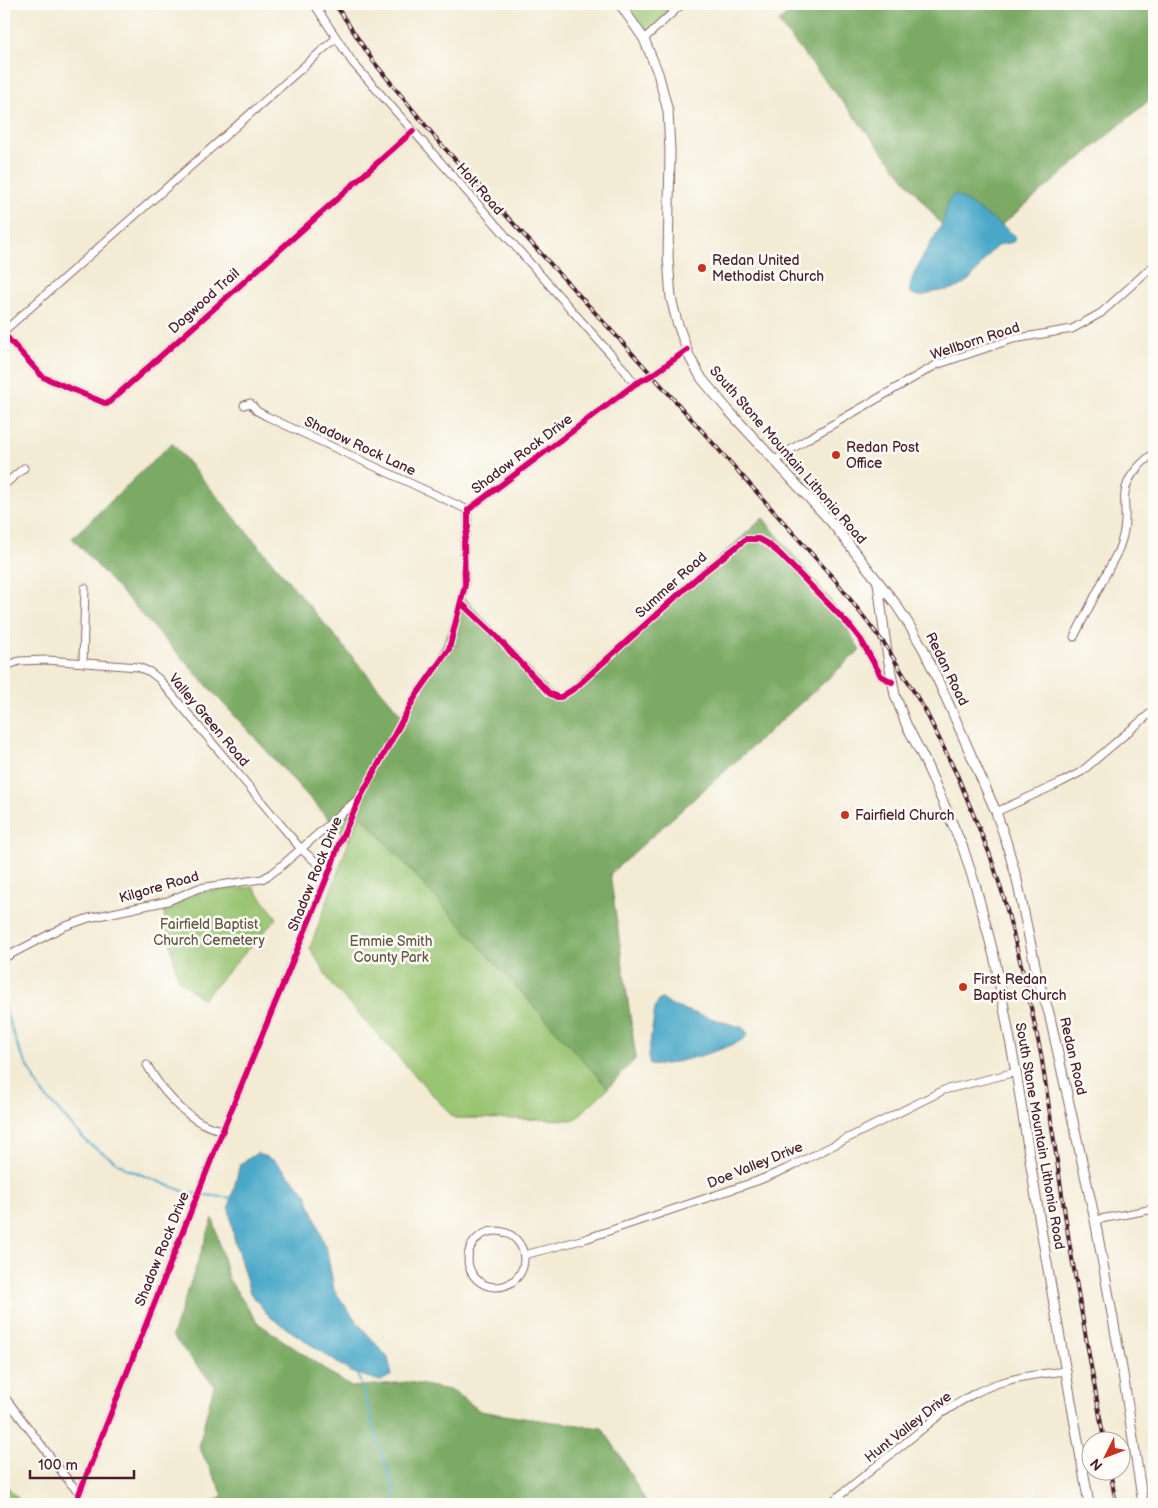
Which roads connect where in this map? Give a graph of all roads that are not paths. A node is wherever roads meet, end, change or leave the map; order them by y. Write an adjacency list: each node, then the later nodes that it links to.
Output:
1 (314, 4): 4 (street, Holt Road)
2 (620, 4): 5 (main road, South Stone Mountain Lithonia Road)
3 (682, 4): 5 (street)
4 (336, 38): 6 (street, Holt Road); 8 (street, Dogwood Trail)
5 (644, 39): 9 (main road, South Stone Mountain Lithonia Road)
6 (413, 132): 8 (street, Dogwood Trail); 10 (street, Holt Road)
7 (1154, 265): 13 (street, Wellborn Road)
8 (4, 332)
9 (687, 350): 10 (street, Shadow Rock Drive); 13 (main road, South Stone Mountain Lithonia Road)
10 (635, 384): 16 (street, Shadow Rock Drive)
11 (244, 405): 16 (street, Shadow Rock Lane)
12 (1154, 453): 20 (street)
13 (775, 460): 17 (main road, South Stone Mountain Lithonia Road)
14 (24, 468): 15 (street)
15 (4, 485)
16 (468, 510): 19 (street, Shadow Rock Drive)
17 (878, 583): 23 (main road, South Stone Mountain Lithonia Road); 26 (main road, Redan Road)
18 (85, 588): 21 (street)
19 (461, 603): 23 (street, Summer Road); 25 (street, Shadow Rock Drive)
20 (1074, 637)
21 (83, 663): 22 (street, Valley Green Road); 27 (street, Valley Green Road)
22 (4, 669)
23 (892, 682): 31 (main road, South Stone Mountain Lithonia Road)
24 (1154, 710): 26 (street)
25 (360, 798): 27 (street, Kilgore Road); 28 (street, Shadow Rock Drive)
26 (996, 812): 34 (main road, Redan Road)
27 (301, 849): 28 (street, Valley Green Road); 29 (street, Kilgore Road)
28 (330, 870): 32 (street, Shadow Rock Drive)
29 (4, 958)
30 (147, 1065): 32 (street)
31 (1016, 1072): 35 (street, Doe Valley Drive); 36 (main road, South Stone Mountain Lithonia Road)
32 (223, 1130): 38 (street, Shadow Rock Drive)
33 (1154, 1209): 34 (street)
34 (1096, 1220): 42 (main road, Redan Road)
35 (524, 1255): 35 (street)
36 (1067, 1371): 40 (street, Hunt Valley Drive); 41 (main road, South Stone Mountain Lithonia Road)
37 (4, 1396): 38 (street)
38 (78, 1492): 39 (street, Shadow Rock Drive)
39 (74, 1504)
40 (829, 1504)
41 (1089, 1504)
42 (1143, 1504)

